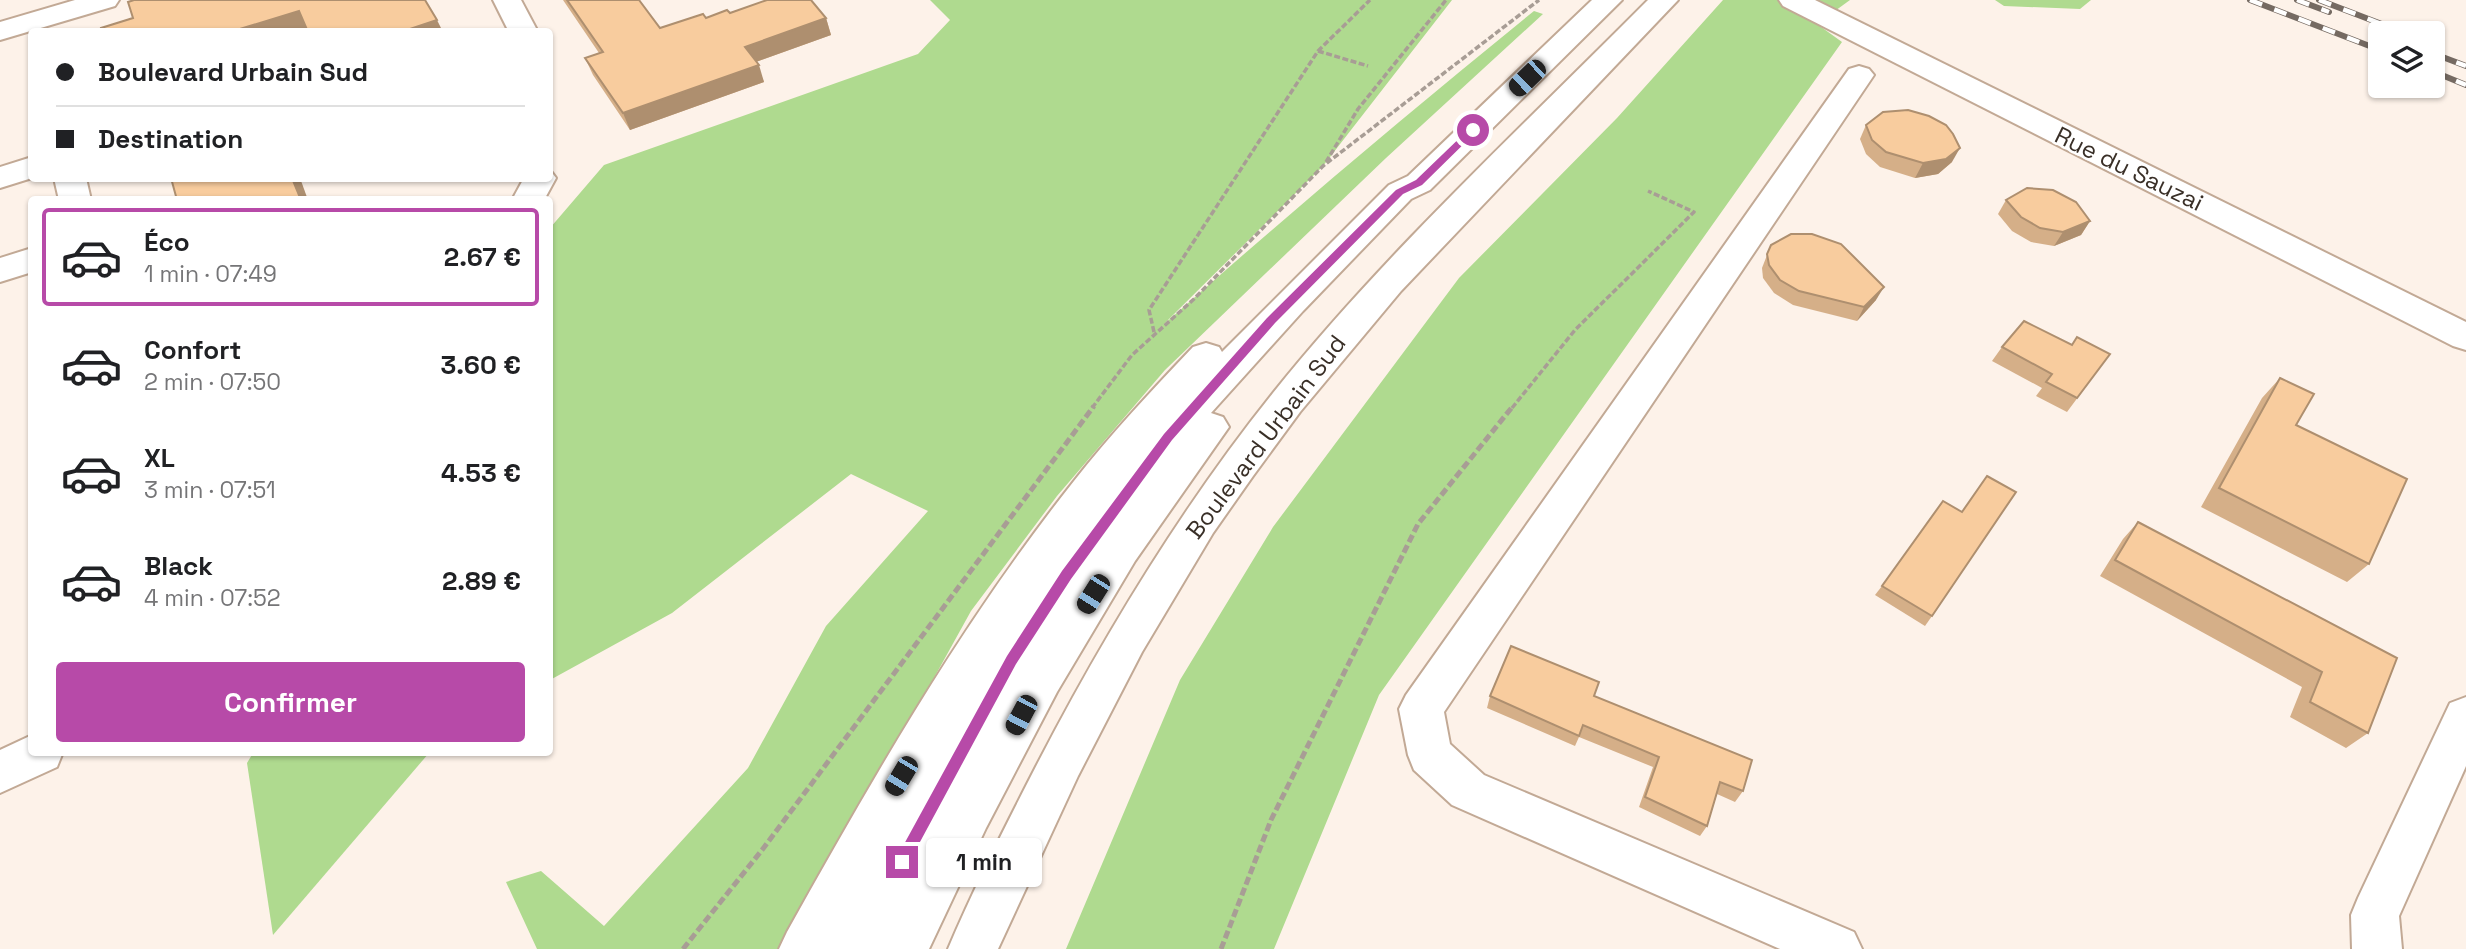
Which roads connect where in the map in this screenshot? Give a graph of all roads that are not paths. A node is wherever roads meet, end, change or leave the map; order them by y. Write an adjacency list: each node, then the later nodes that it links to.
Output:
1 (105, 0): 6 (main road)
2 (507, 0): 7 (main road)
3 (1608, 0): 12 (main road)
4 (1664, 0): 22 (main road, Boulevard Urbain Sud)
5 (1793, 0): 15 (main road, Rue du Sauzai)
6 (36, 26): 8 (main road)
7 (522, 28)
8 (0, 31)
9 (1860, 75): 23 (main road)
10 (28, 168): 11 (main road)
11 (0, 178)
12 (1419, 183): 19 (main road); 20 (main road); 21 (main road)
13 (28, 260): 14 (main road)
14 (0, 270)
15 (2466, 337)
16 (2466, 717): 24 (main road)
17 (33, 756): 18 (main road)
18 (0, 772)
19 (804, 949)
20 (856, 949)
21 (904, 949)
22 (974, 949)
23 (1837, 949)
24 (2377, 949)

